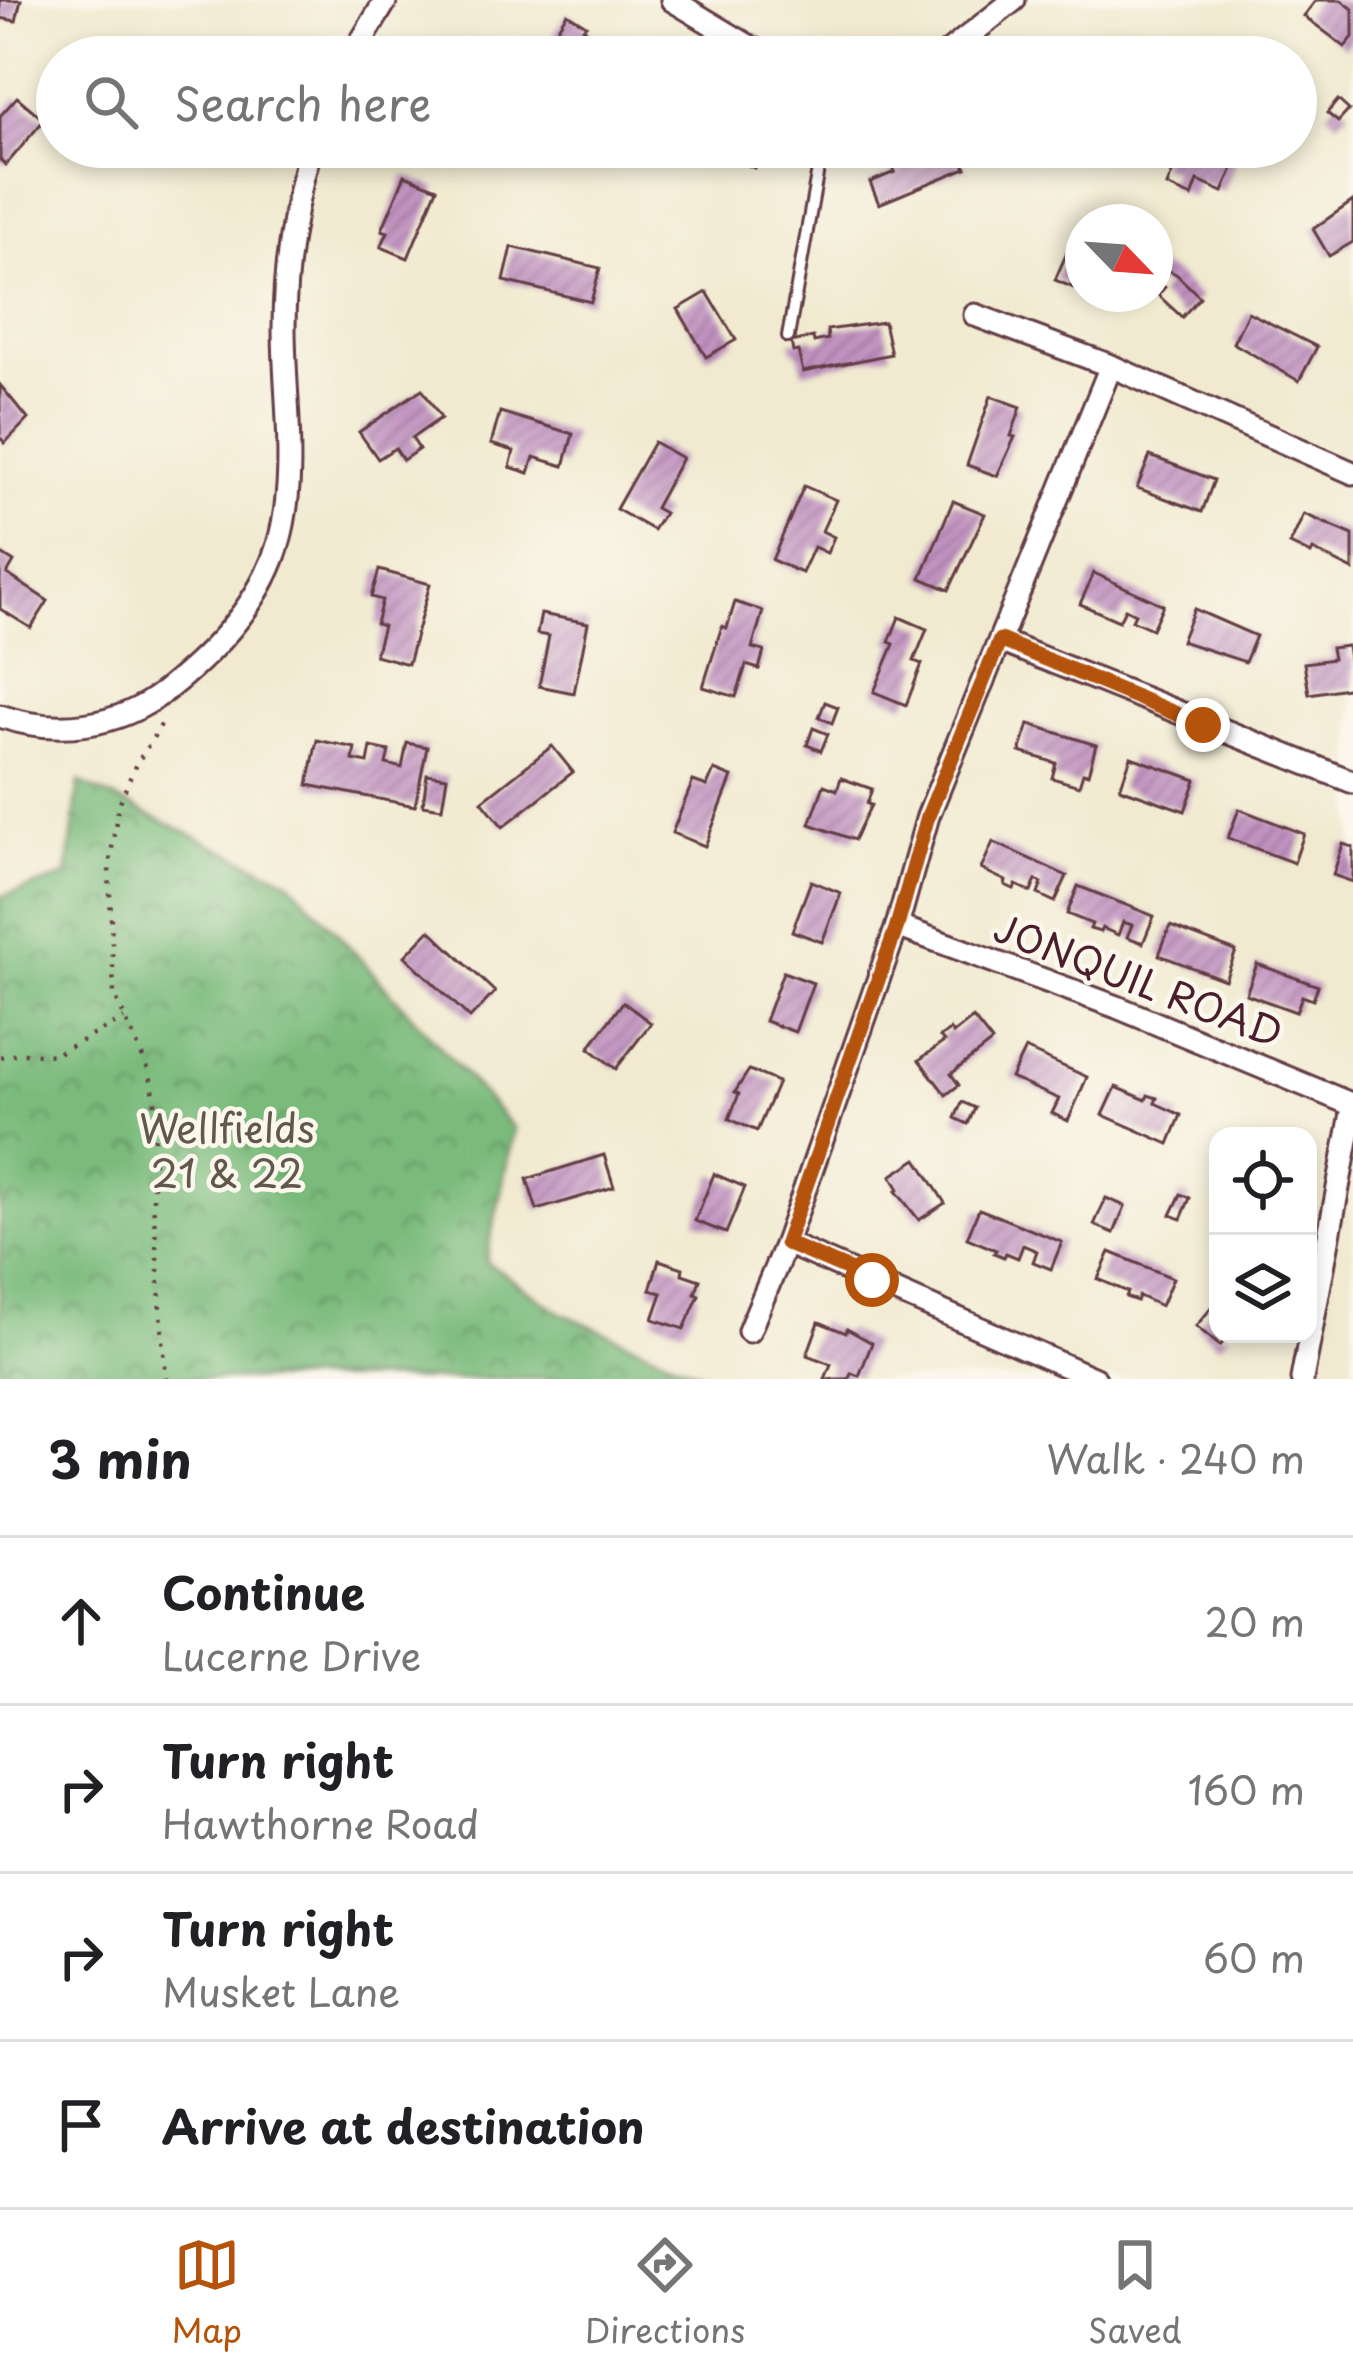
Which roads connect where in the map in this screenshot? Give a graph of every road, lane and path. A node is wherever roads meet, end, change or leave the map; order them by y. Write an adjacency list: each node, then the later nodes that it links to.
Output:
1 (386, 0): 4 (street)
2 (672, 0): 5 (street)
3 (1014, 0): 6 (street)
4 (365, 36)
5 (732, 36)
6 (969, 36)
7 (305, 168): 14 (street)
8 (818, 168): 10 (lane)
9 (975, 315): 11 (street)
10 (788, 337)
11 (1111, 366): 12 (street); 13 (street)
12 (1353, 473)
13 (1000, 640): 16 (street); 17 (street)
14 (0, 716)
15 (161, 724): 18 (path)
16 (1353, 782)
17 (897, 926): 20 (street, JONQUIL ROAD); 21 (street)
18 (124, 1018): 19 (path); 23 (path)
19 (0, 1057)
20 (1353, 1106): 25 (street)
21 (786, 1243): 22 (street); 24 (street)
22 (749, 1331)
23 (166, 1379)
24 (1095, 1379)
25 (1302, 1379)

